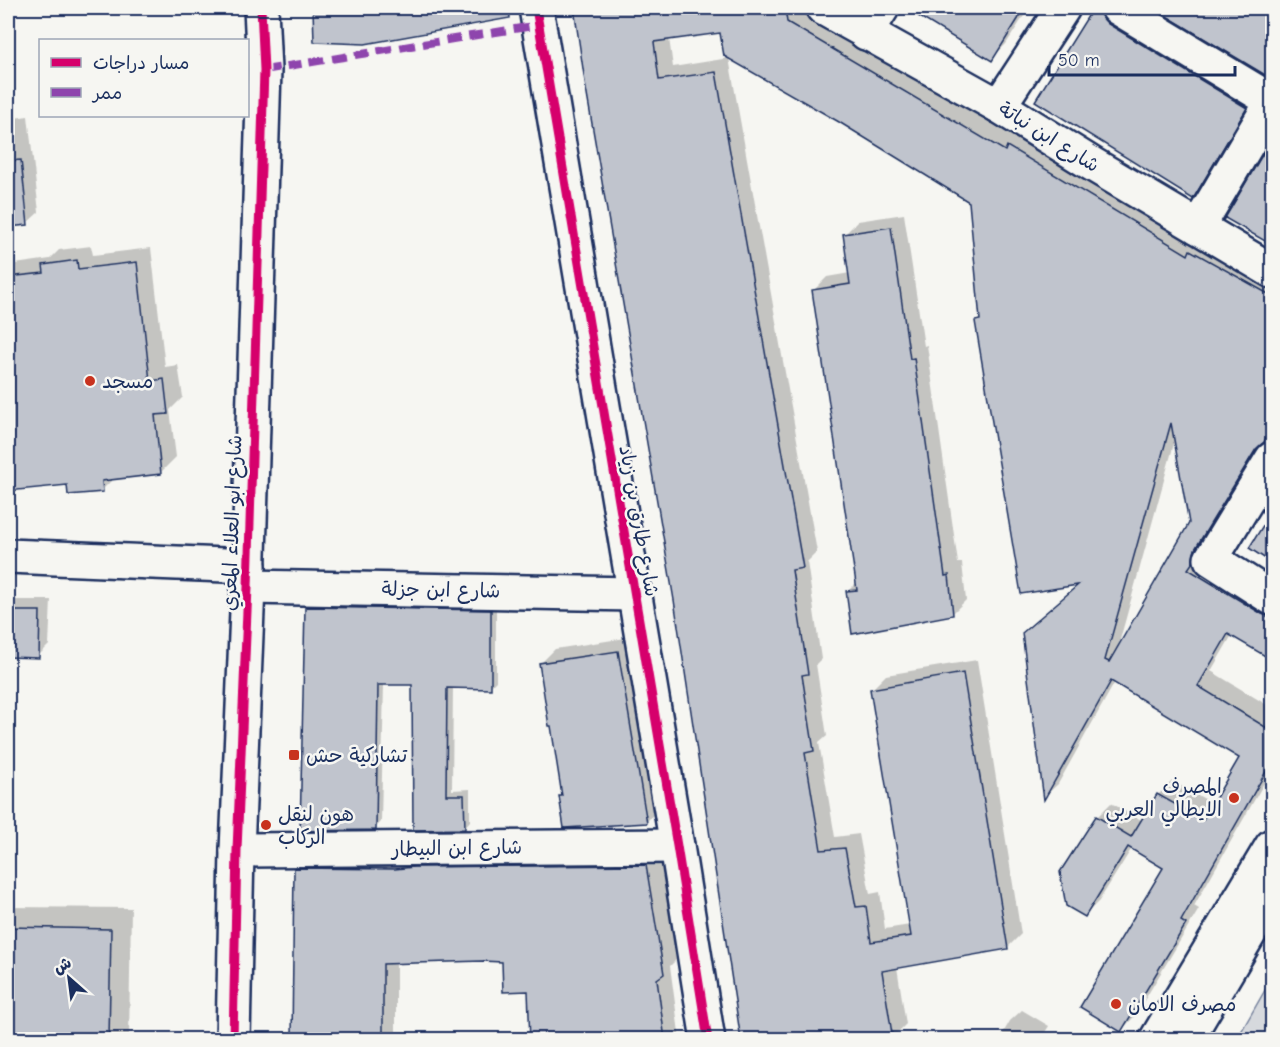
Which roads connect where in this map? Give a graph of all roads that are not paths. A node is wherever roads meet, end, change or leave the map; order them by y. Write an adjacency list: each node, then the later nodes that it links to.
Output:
1 (261, 8): 13 (street, شارع ابو العلاء المعري)
2 (536, 8): 14 (street, شارع طارق بن زياد)
3 (823, 8): 6 (street, شارع ابن نباتة)
4 (1063, 8): 8 (street)
5 (1118, 8): 7 (street)
6 (874, 20): 8 (street, شارع ابن نباتة)
7 (1272, 101): 9 (street)
8 (999, 105): 9 (street, شارع ابن نباتة)
9 (1198, 227): 10 (street, شارع ابن نباتة)
10 (1272, 271)
11 (1272, 459): 15 (street)
12 (8, 556): 13 (street, شارع ابن جزلة)
13 (248, 576): 14 (street, شارع ابن جزلة); 17 (street, شارع ابو العلاء المعري)
14 (633, 594): 16 (street, شارع طارق بن زياد)
15 (1272, 598)
16 (677, 846): 17 (street, شارع ابن البيطار); 20 (street, شارع طارق بن زياد)
17 (237, 850): 19 (street, شارع ابو العلاء المعري)
18 (1269, 870): 21 (street); 22 (street)
19 (233, 1040)
20 (708, 1040)
21 (1156, 1040)
22 (1186, 1040)

